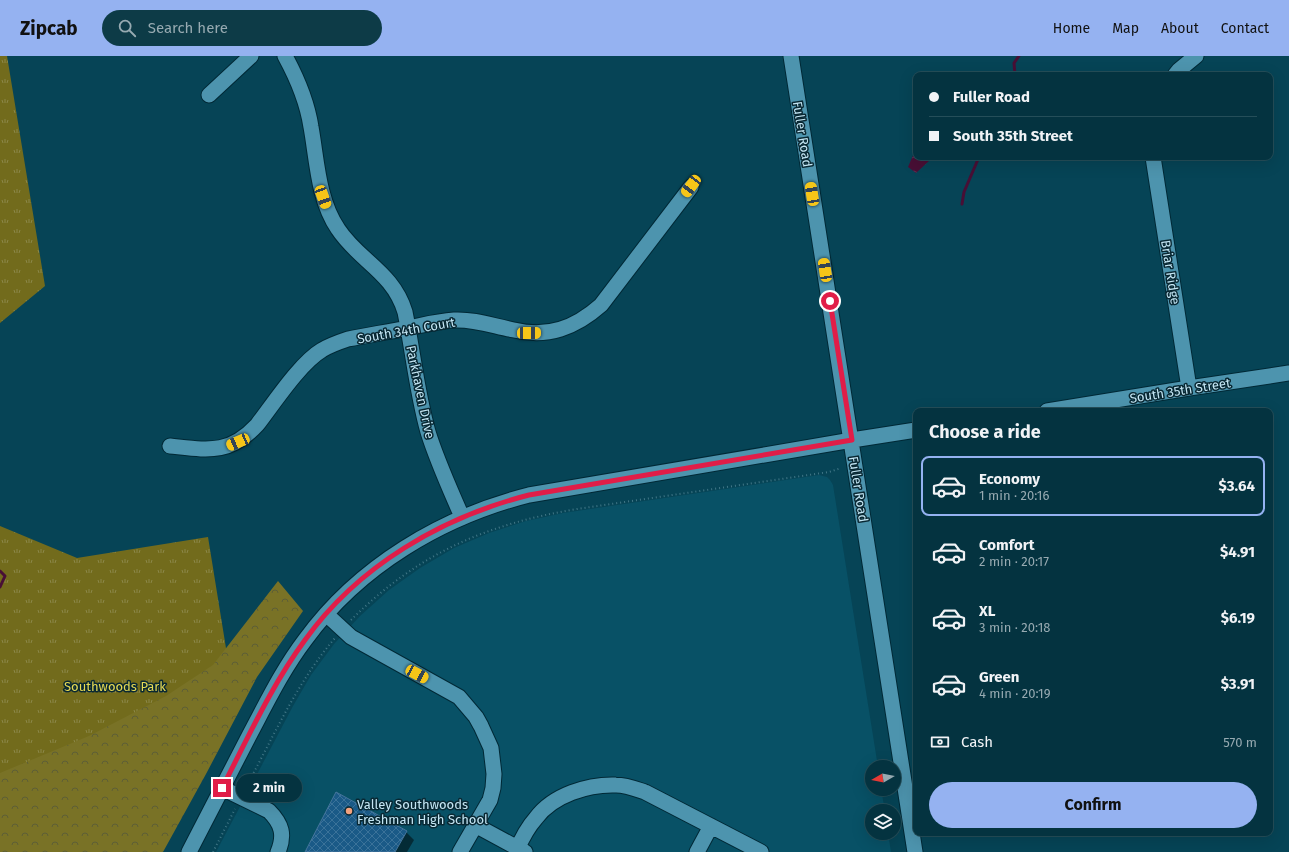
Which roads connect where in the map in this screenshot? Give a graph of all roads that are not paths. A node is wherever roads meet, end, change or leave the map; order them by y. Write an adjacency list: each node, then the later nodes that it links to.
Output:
1 (251, 56): 6 (street)
2 (285, 56): 9 (street, Parkhaven Drive)
3 (791, 56): 14 (street, Fuller Road)
4 (1196, 56): 5 (street)
5 (1177, 72)
6 (209, 96)
7 (1153, 160): 11 (street, Briar Ridge)
8 (691, 186): 9 (street, South 34th Court)
9 (408, 328): 15 (street, South 34th Court); 16 (street, Parkhaven Drive)
10 (1289, 373): 11 (street, South 35th Street)
11 (1189, 388): 12 (street, South 35th Street)
12 (1066, 408)
13 (913, 430): 14 (street)
14 (852, 440): 16 (street); 27 (street, Fuller Road)
15 (170, 446)
16 (462, 517): 17 (street)
17 (326, 614): 18 (street); 19 (street)
18 (222, 788): 22 (street); 23 (street)
19 (475, 825): 21 (street); 24 (street)
20 (711, 826): 21 (street); 25 (street); 26 (street)
21 (520, 851)
22 (189, 852)
23 (278, 852)
24 (460, 852)
25 (698, 852)
26 (760, 852)
27 (915, 852)

